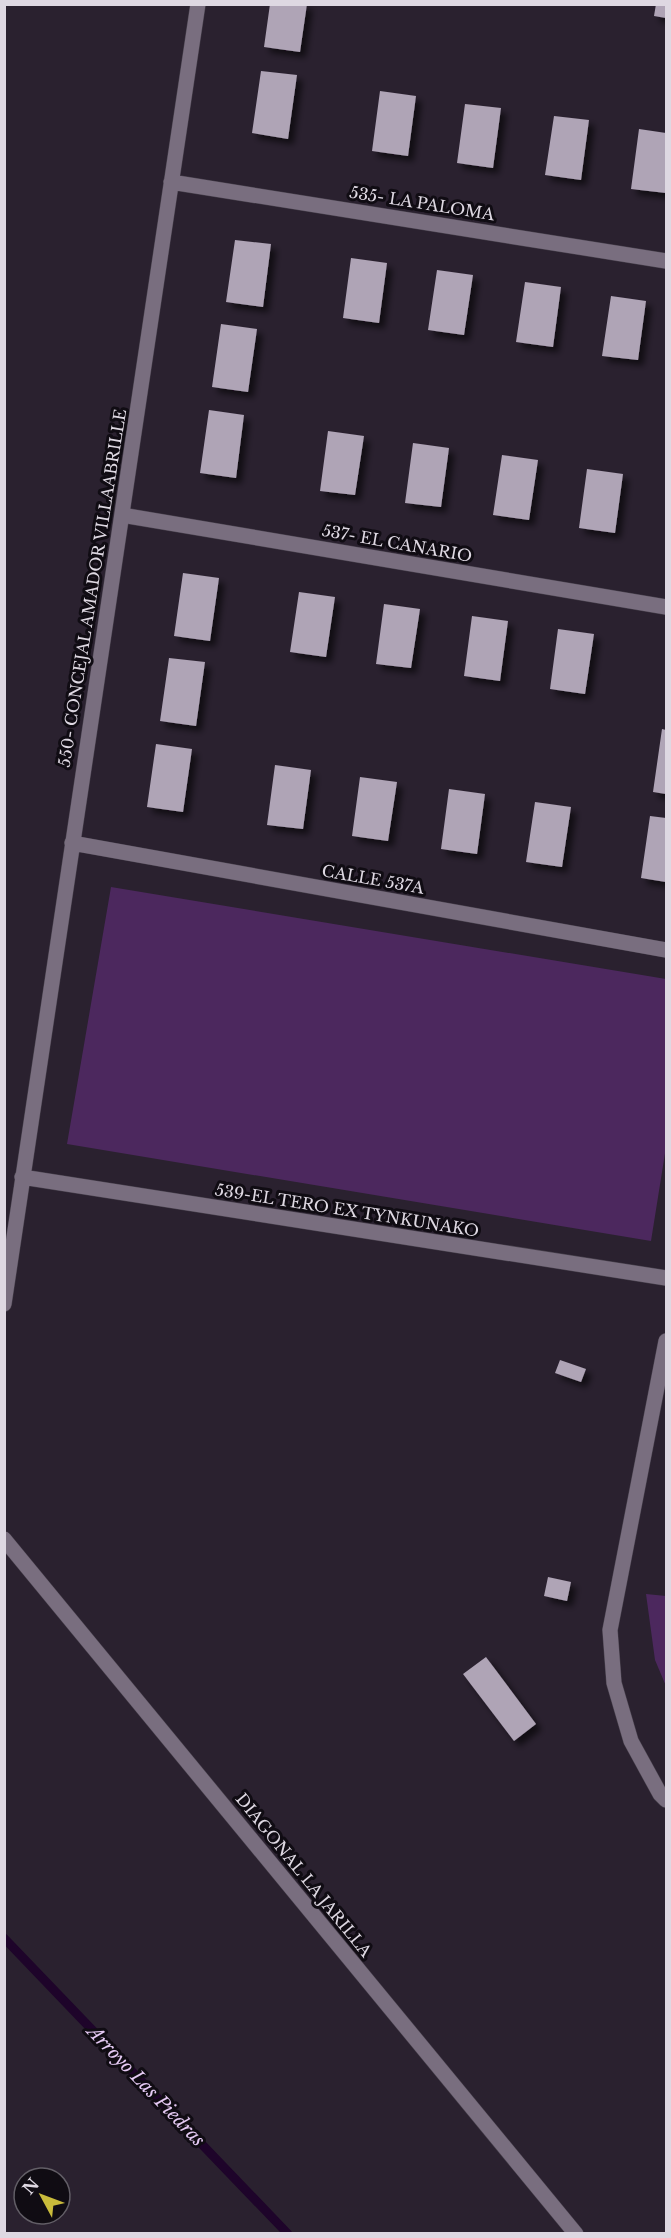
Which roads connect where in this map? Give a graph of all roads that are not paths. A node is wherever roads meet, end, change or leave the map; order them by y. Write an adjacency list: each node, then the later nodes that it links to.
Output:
1 (198, 4): 2 (street, 550- CONCEJAL AMADOR VILLAABRILLE)
2 (171, 182): 3 (street, 535- LA PALOMA); 4 (street, 550- CONCEJAL AMADOR VILLAABRILLE)
3 (666, 261)
4 (122, 515): 5 (street, 537- EL CANARIO); 6 (street, 550- CONCEJAL AMADOR VILLAABRILLE)
5 (666, 607)
6 (72, 843): 7 (street, CALLE 537A); 8 (street, 550- CONCEJAL AMADOR VILLAABRILLE)
7 (666, 950)
8 (22, 1177): 9 (street, 539-EL TERO EX TYNKUNAKO); 10 (street, 550- CONCEJAL AMADOR VILLAABRILLE)
9 (666, 1278)
10 (4, 1304)
11 (666, 1341): 13 (street)
12 (4, 1539): 14 (street, DIAGONAL LA JARILLA)
13 (666, 1800)
14 (576, 2234)

